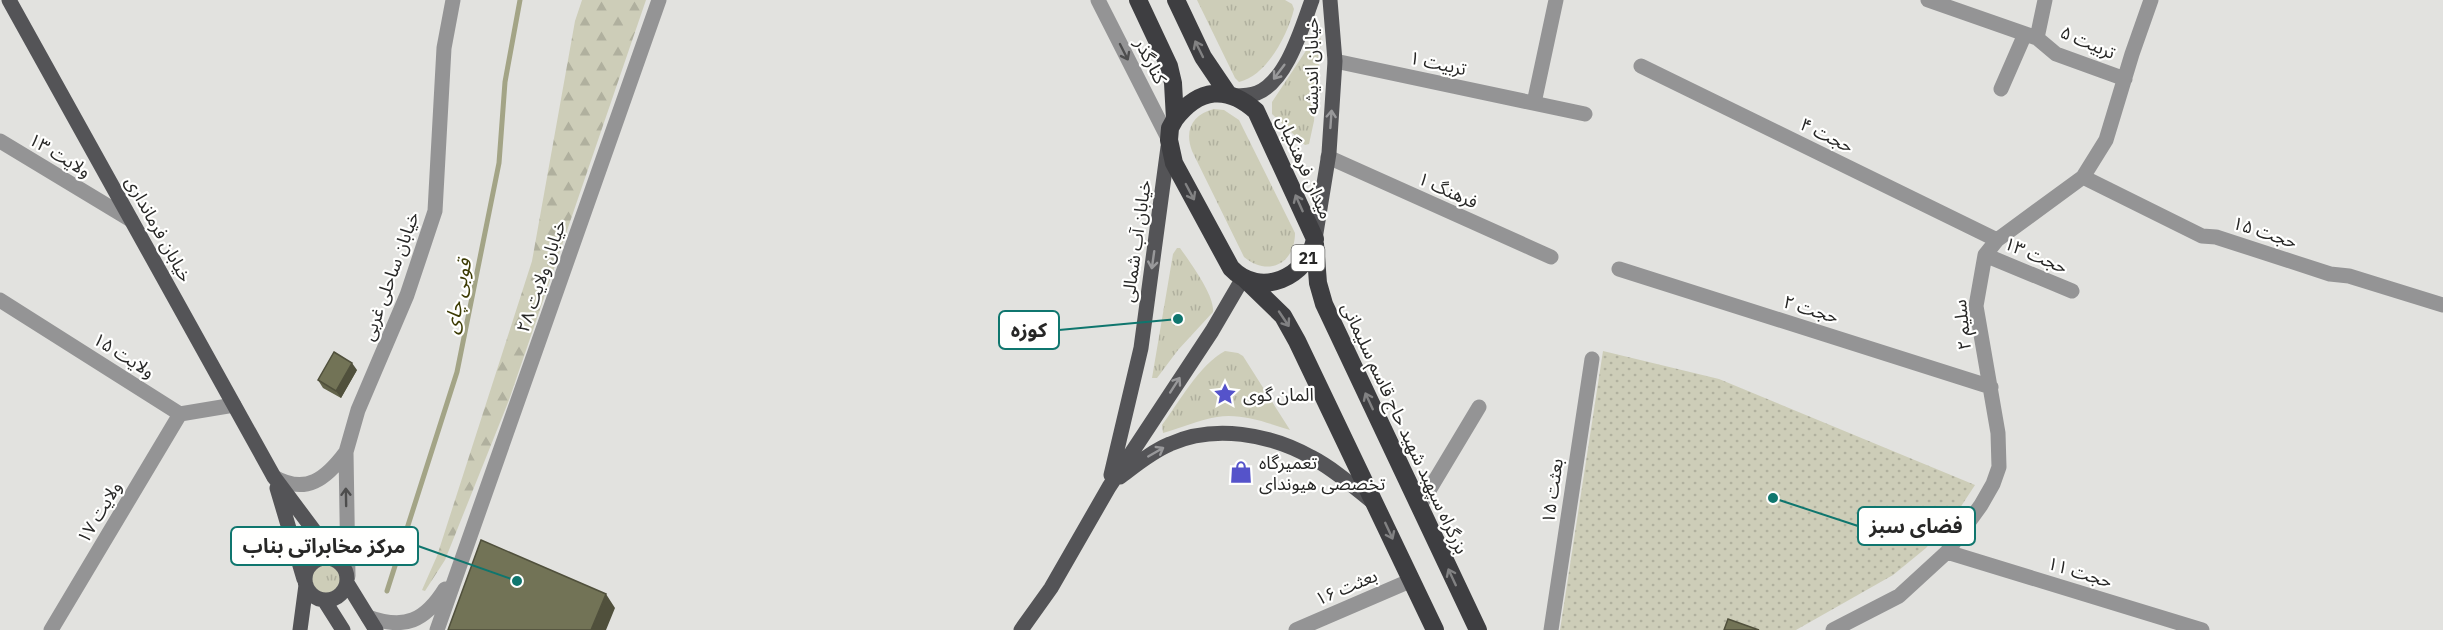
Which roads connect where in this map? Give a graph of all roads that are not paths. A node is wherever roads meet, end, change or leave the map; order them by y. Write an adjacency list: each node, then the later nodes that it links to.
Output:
1 (9, 0): 26 (main road, خیابان فرمانداری)
2 (453, 0): 41 (street, خیابان ساحلی غربی)
3 (659, 0): 48 (street, خیابان ولایت ۲۸)
4 (1098, 0): 22 (street, کنارگذر, one-way to 22)
5 (1138, 0): 21 (highway)
6 (1176, 0): 18 (highway, 21, one-way to 6)
7 (1312, 0): 18 (main road, خیابان اندیشه, one-way to 18)
8 (1330, 0): 14 (main road, خیابان اندیشه)
9 (1556, 0): 19 (street)
10 (1928, 0): 13 (street, تربیت ۵)
11 (2045, 0): 13 (street)
12 (2151, 0): 16 (street, سلیم ۲)
13 (2031, 36): 16 (street, تربیت ۵); 17 (street)
14 (1335, 61): 19 (street, تربیت ۱); 24 (main road, خیابان اندیشه, one-way to 14)
15 (1641, 66): 28 (street, حجت ۴)
16 (2125, 79): 25 (street, سلیم ۲)
17 (2001, 89)
18 (1231, 95): 21 (highway); 27 (highway, میدان فرهنگیان / 21, one-way to 18)
19 (1534, 103): 20 (street, تربیت ۱)
20 (1585, 114)
21 (1175, 118): 22 (highway)
22 (1169, 140): 32 (highway, one-way to 32); 43 (main road, خیابان آب شمالی, one-way to 43)
23 (0, 141): 26 (street, ولایت ۱۳)
24 (1328, 157): 27 (main road, خیابان اندیشه); 30 (street, فرهنگ ۱)
25 (2083, 177): 28 (street, سلیم ۲); 35 (street, حجت ۱۵)
26 (131, 220): 38 (main road, خیابان فرمانداری)
27 (1315, 239): 32 (highway, میدان فرهنگیان / 21); 45 (highway, بزرگراه سپهبد شهید حاج قاسم سلیمانی / 21, one-way to 27)
28 (1997, 240): 29 (street, سلیم ۲)
29 (1985, 255): 33 (street, حجت ۱۳); 37 (street, سلیم ۲)
30 (1551, 257)
31 (1618, 269): 37 (street, حجت ۲)
32 (1243, 278): 43 (main road, خیابان آب شمالی, one-way to 32); 44 (highway, one-way to 44)
33 (2072, 291)
34 (0, 300): 40 (street, ولایت ۱۵)
35 (2443, 304)
36 (1592, 359): 62 (street, بعثت ۱۵)
37 (1991, 387): 46 (street, سلیم ۲)
38 (234, 405): 40 (street); 42 (main road, خیابان فرمانداری)
39 (1479, 407): 45 (street)
40 (180, 414): 55 (street, ولایت ۱۷)
41 (346, 452): 42 (street, خیابان ساحلی غربی); 49 (street, خیابان ساحلی غربی, one-way to 41)
42 (274, 477): 47 (main road, خیابان فرمانداری); 51 (main road, خیابان فرمانداری)
43 (1109, 487): 44 (main road, one-way to 44); 58 (main road, خیابان آب شمالی)
44 (1376, 504): 50 (highway, one-way to 50)
45 (1419, 507): 61 (highway, بزرگراه سپهبد شهید حاج قاسم سلیمانی / 21, one-way to 45)
46 (1947, 552): 63 (street, سلیم ۲); 64 (street, حجت ۱۱)
47 (336, 560): 49 (main road); 51 (main road)
48 (458, 566): 53 (street, خیابان ولایت ۲۸); 57 (street, خیابان ولایت ۲۸)
49 (347, 580): 52 (main road); 53 (main road)
50 (1412, 580): 59 (street, بعثت ۱۶); 60 (highway)
51 (305, 582): 52 (main road); 56 (main road)
52 (324, 600): 54 (main road)
53 (372, 623)
54 (336, 626)
55 (51, 630)
56 (300, 630)
57 (437, 630)
58 (1022, 630)
59 (1296, 630)
60 (1435, 630)
61 (1478, 630)
62 (1551, 630)
63 (1833, 630)
64 (2202, 630)

